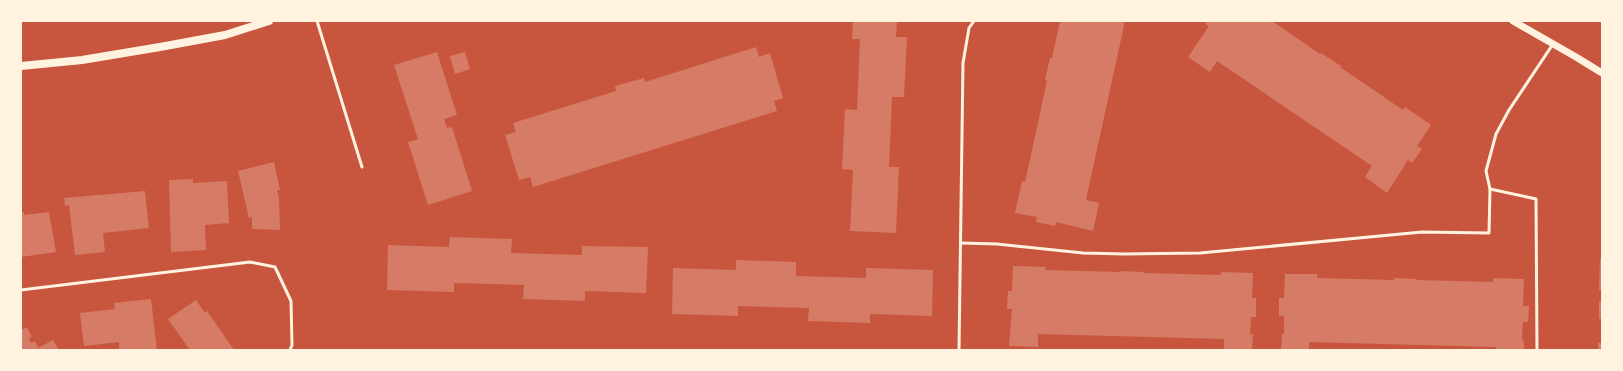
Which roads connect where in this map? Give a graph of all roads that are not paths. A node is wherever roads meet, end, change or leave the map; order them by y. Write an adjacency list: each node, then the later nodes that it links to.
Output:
1 (269, 21): 6 (main road)
2 (317, 21): 8 (lane)
3 (974, 21): 10 (lane)
4 (1517, 22): 5 (street)
5 (1553, 44): 7 (street); 9 (lane)
6 (21, 66)
7 (1602, 73)
8 (362, 167)
9 (1490, 189): 10 (lane); 14 (lane)
10 (961, 243): 13 (lane)
11 (21, 290): 12 (lane)
12 (290, 350)
13 (959, 350)
14 (1537, 350)

